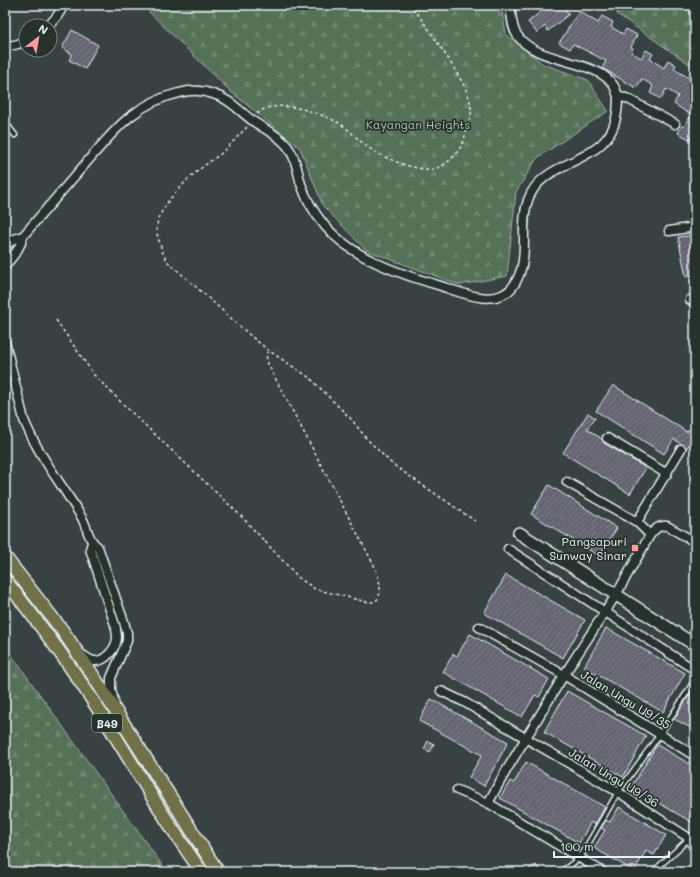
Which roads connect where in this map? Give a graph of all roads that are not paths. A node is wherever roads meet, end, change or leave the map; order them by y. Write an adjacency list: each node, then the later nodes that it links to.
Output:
1 (63, 5): 3 (street)
2 (510, 5): 6 (street)
3 (55, 18)
4 (18, 44): 5 (street)
5 (5, 47)
6 (618, 97): 8 (street); 12 (street)
7 (5, 122): 9 (lane)
8 (675, 124)
9 (15, 135)
10 (695, 227): 11 (street)
11 (669, 231)
12 (22, 236): 13 (street); 14 (street)
13 (5, 246)
14 (5, 266)
15 (5, 342): 24 (street)
16 (607, 438): 18 (street)
17 (681, 449): 18 (street)
18 (667, 474): 20 (street)
19 (567, 482): 20 (street)
20 (637, 522): 22 (street)
21 (519, 533): 28 (street)
22 (650, 535): 23 (street); 28 (street)
23 (695, 542)
24 (92, 543): 32 (street); 37 (street)
25 (508, 549): 29 (street)
26 (5, 557): 32 (main road, B49)
27 (5, 580): 48 (main road, B49)
28 (616, 595): 29 (street); 31 (street)
29 (604, 611): 33 (street); 34 (street)
30 (480, 627): 34 (street, Jalan Ungu U9/35)
31 (695, 645)
32 (74, 648): 37 (main road, B49)
33 (695, 670)
34 (564, 675): 38 (street, Jalan Ungu U9/35); 39 (street)
35 (695, 680): 38 (lane)
36 (442, 692): 39 (street, Jalan Ungu U9/36)
37 (116, 712): 49 (main road, B49)
38 (660, 734): 40 (street, Jalan Ungu U9/35); 42 (lane)
39 (526, 738): 42 (street, Jalan Ungu U9/36); 43 (street)
40 (695, 756)
41 (457, 790): 43 (street)
42 (618, 792): 44 (street, Jalan Ungu U9/36); 46 (lane)
43 (488, 803): 46 (street)
44 (692, 836): 45 (street); 51 (lane)
45 (695, 848)
46 (580, 858): 47 (lane); 50 (street)
47 (562, 871)
48 (202, 872)
49 (218, 872)
50 (603, 872)
51 (653, 872)

